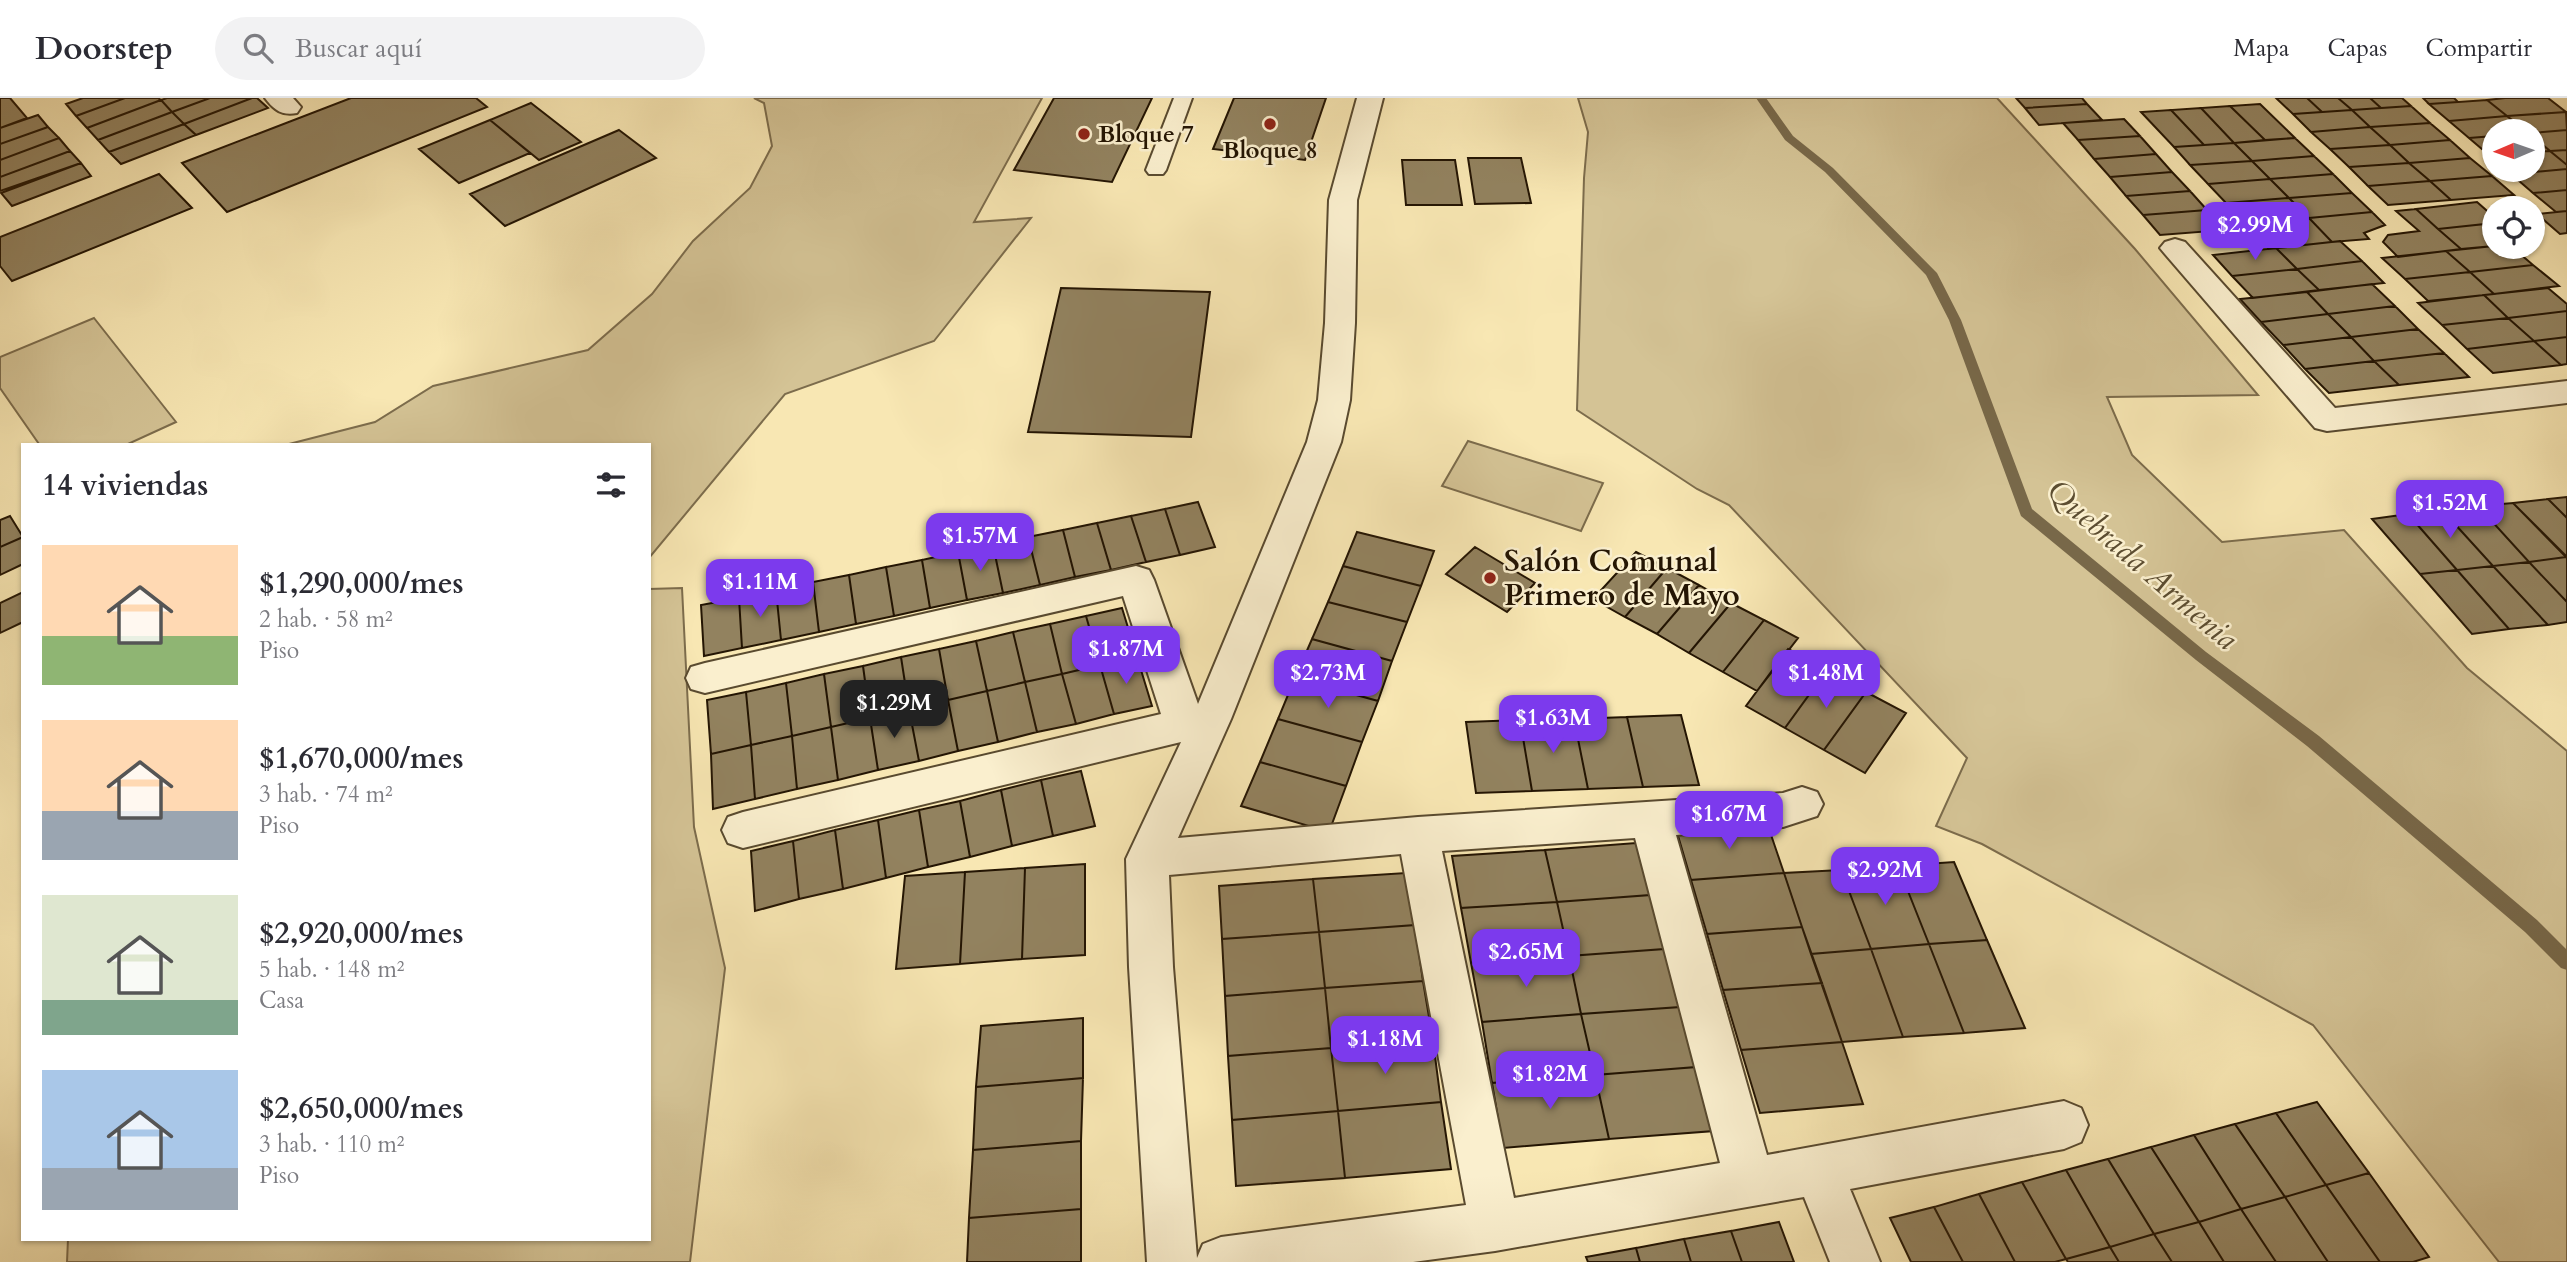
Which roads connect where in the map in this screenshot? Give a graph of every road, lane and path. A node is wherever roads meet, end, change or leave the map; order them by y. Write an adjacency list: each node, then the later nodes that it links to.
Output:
1 (1183, 98): 3 (lane)
2 (1370, 98): 7 (street)
3 (1156, 170)
4 (2175, 248): 5 (street)
5 (2567, 391)
6 (705, 678): 7 (street)
7 (1198, 722): 10 (street); 12 (street)
8 (1802, 804): 9 (street)
9 (1651, 820): 11 (street); 15 (street)
10 (743, 830)
11 (1418, 835): 12 (street); 16 (street)
12 (1147, 859): 17 (street)
13 (2064, 1125): 14 (street)
14 (1818, 1171): 15 (street); 19 (street)
15 (1749, 1183): 16 (street)
16 (1495, 1226): 18 (street)
17 (1172, 1262)
18 (1221, 1262)
19 (1854, 1262)

